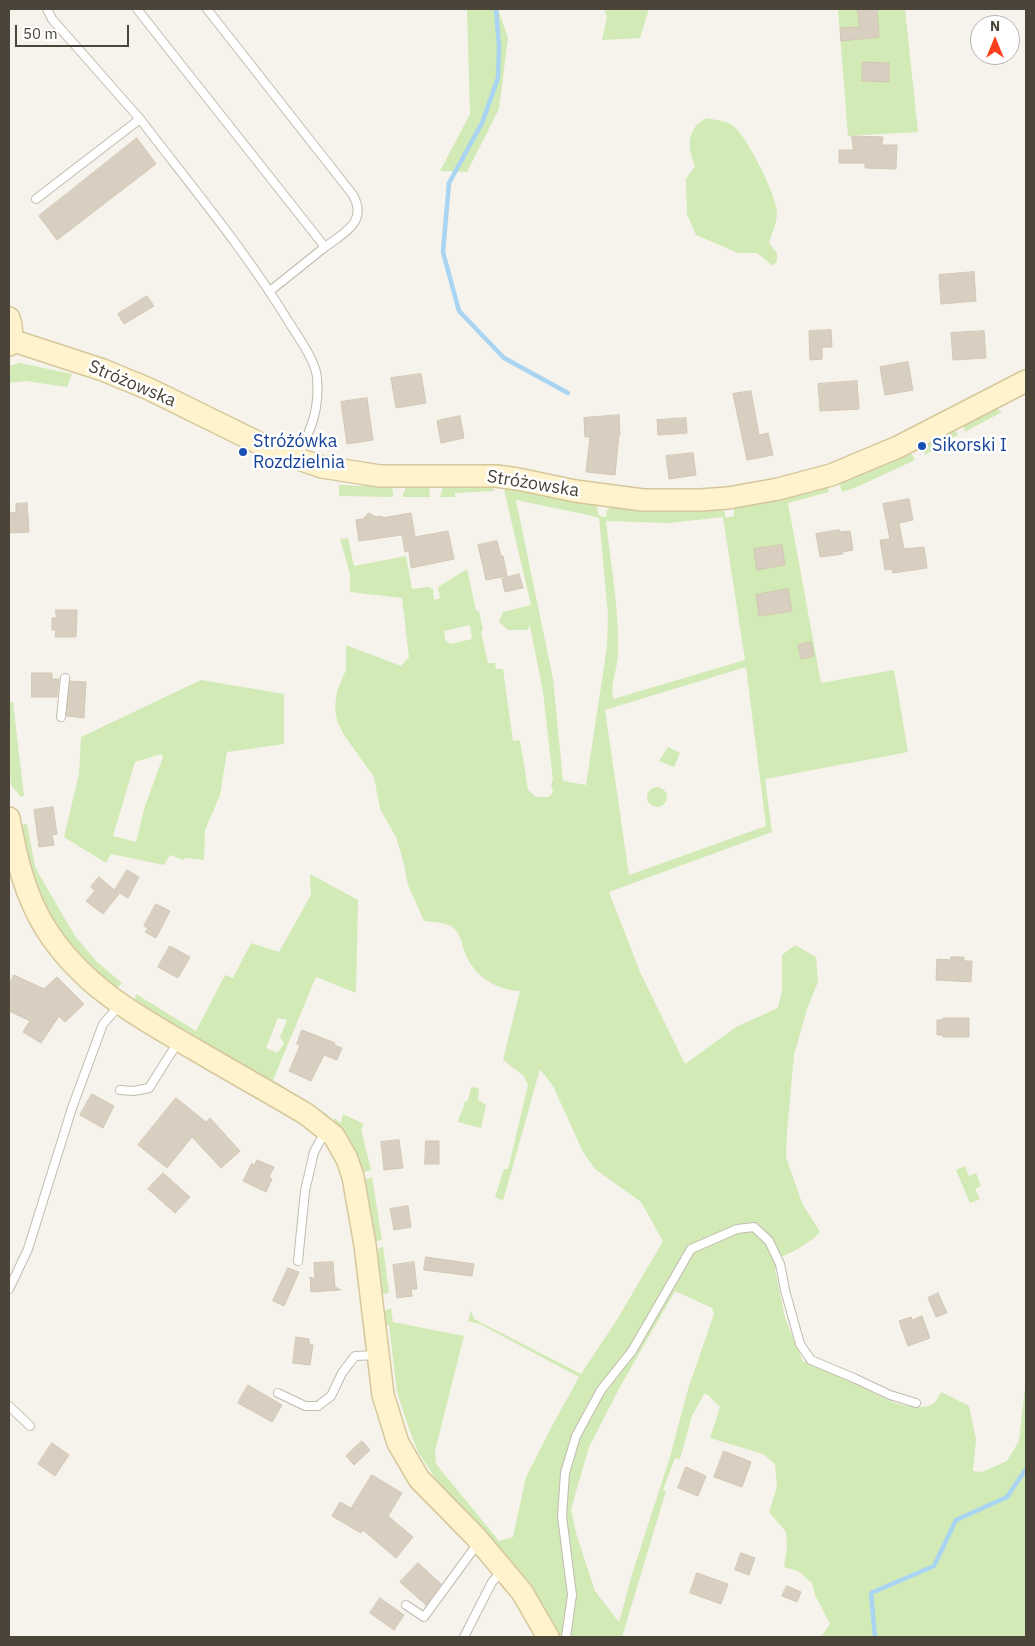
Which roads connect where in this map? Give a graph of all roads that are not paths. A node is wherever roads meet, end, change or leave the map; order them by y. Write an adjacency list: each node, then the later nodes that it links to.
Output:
1 (47, 9): 4 (lane)
2 (137, 9): 6 (lane)
3 (207, 9): 6 (lane)
4 (140, 119): 5 (lane); 7 (lane)
5 (36, 199)
6 (324, 247): 7 (lane)
7 (270, 291): 11 (lane)
8 (9, 318): 9 (street)
9 (10, 343): 11 (street, Stróżowska)
10 (1026, 381): 11 (street, Stróżowska)
11 (296, 459)
12 (65, 678): 13 (lane)
13 (61, 717)
14 (10, 830): 15 (street)
15 (120, 1005): 16 (street); 20 (lane)
16 (180, 1041): 17 (lane); 18 (street)
17 (120, 1090)
18 (327, 1129): 19 (lane); 21 (street)
19 (298, 1261)
20 (9, 1289)
21 (377, 1354): 22 (lane); 26 (street)
22 (278, 1393)
23 (916, 1403): 31 (lane)
24 (9, 1406): 25 (lane)
25 (30, 1426)
26 (479, 1542): 27 (street); 28 (lane)
27 (503, 1570): 29 (lane); 30 (street)
28 (406, 1604)
29 (464, 1637)
30 (548, 1637)
31 (566, 1637)

